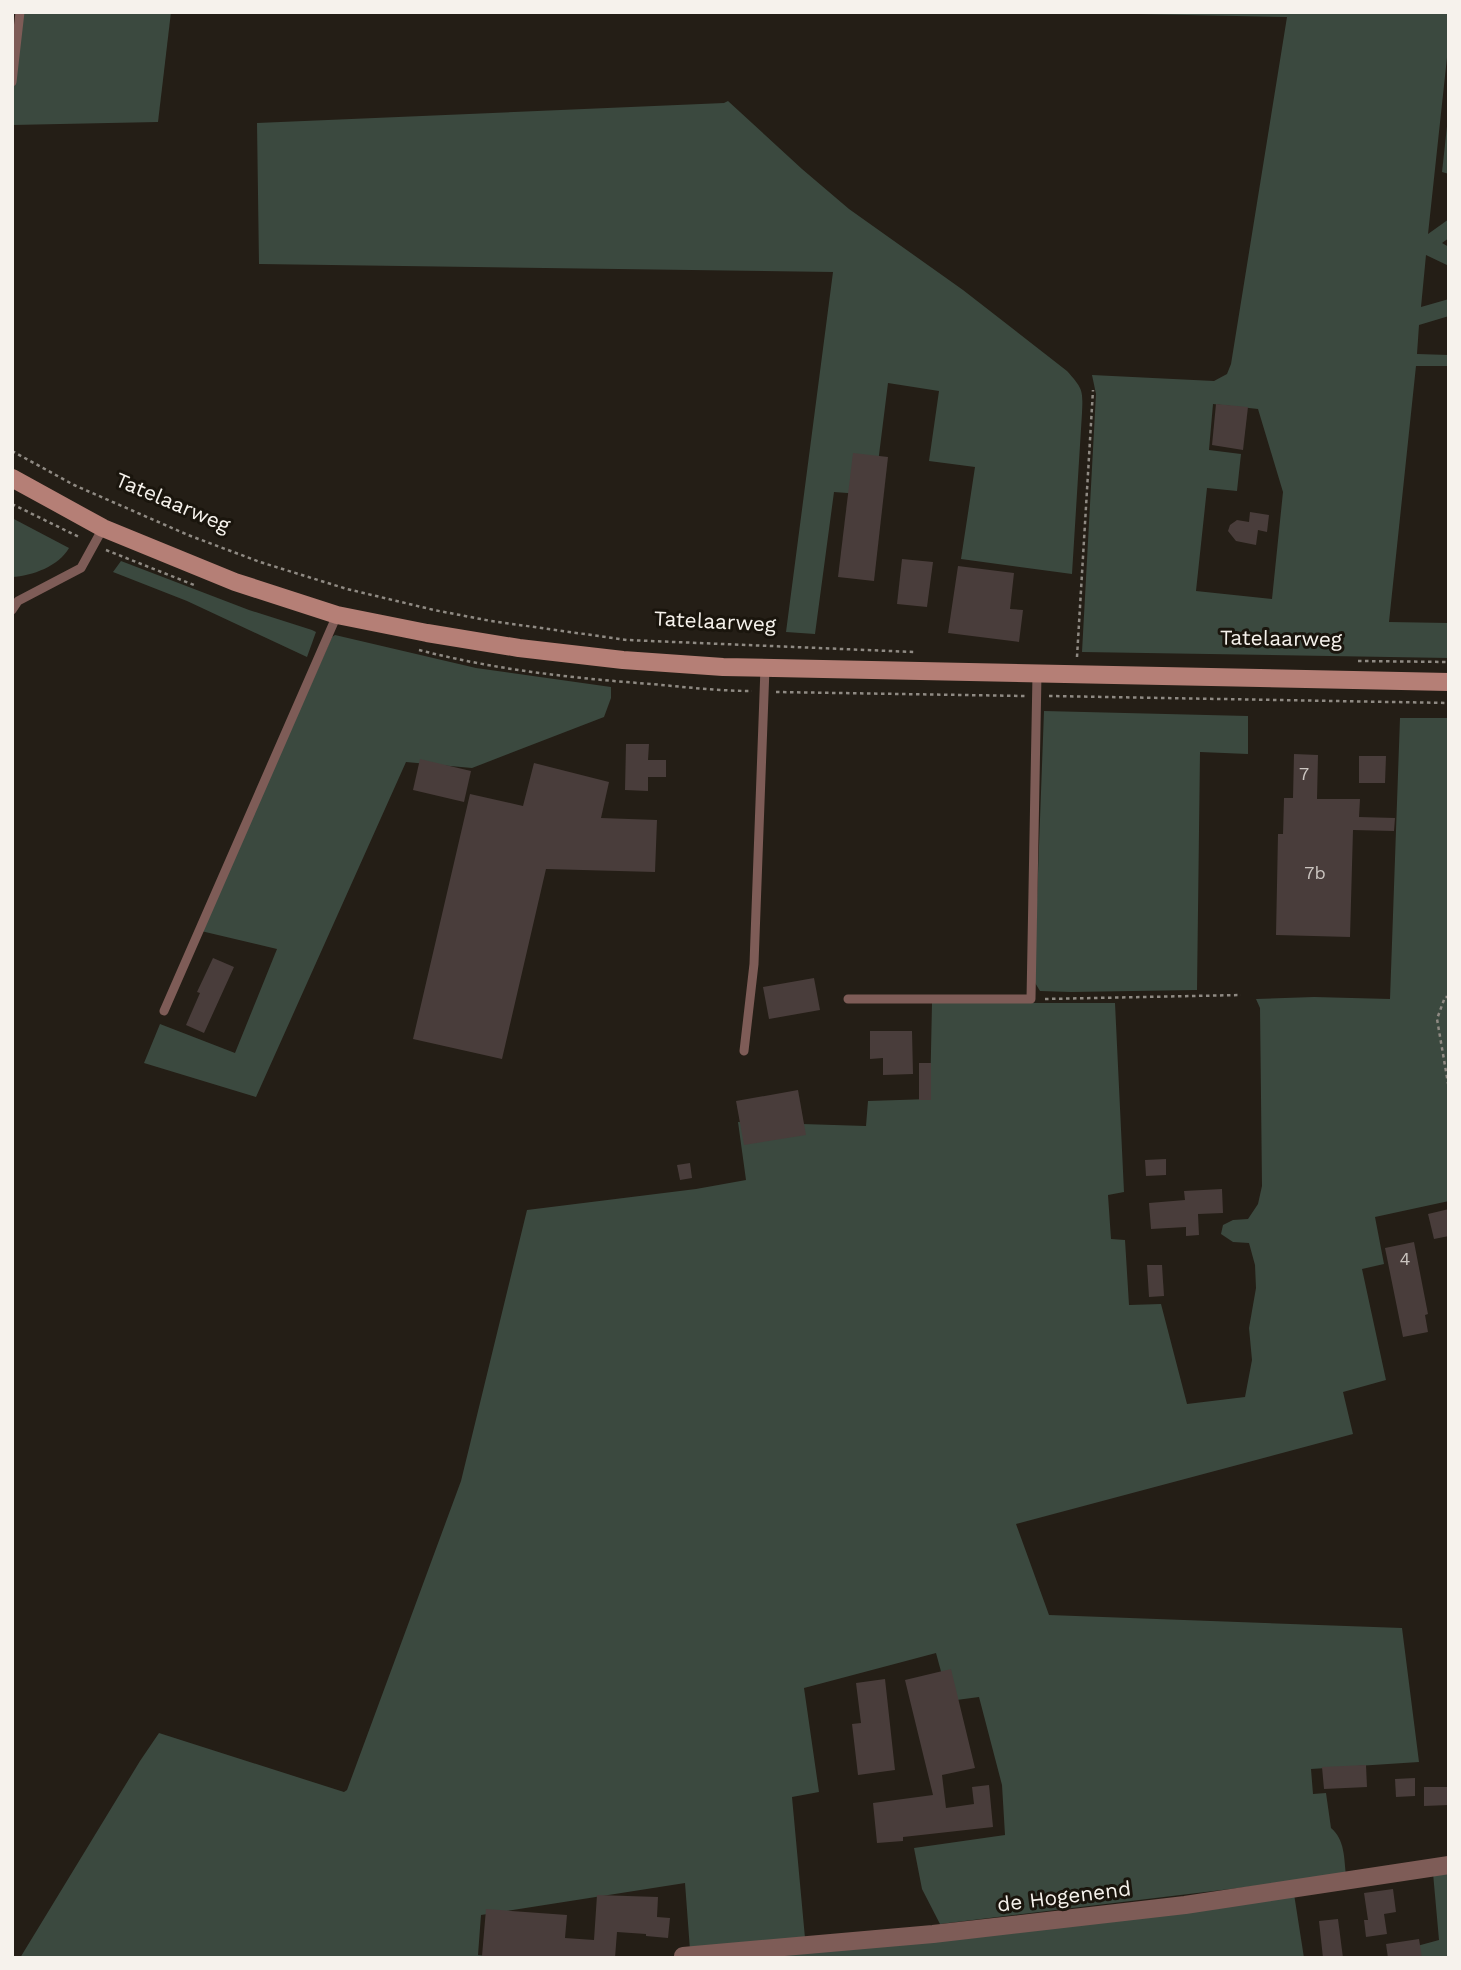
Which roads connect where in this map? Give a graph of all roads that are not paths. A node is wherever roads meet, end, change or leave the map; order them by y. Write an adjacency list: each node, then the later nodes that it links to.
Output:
1 (20, 12): 2 (lane)
2 (12, 82)
3 (12, 478): 4 (main road, Tatelaarweg)
4 (103, 528): 5 (lane); 6 (main road, Tatelaarweg)
5 (12, 610)
6 (337, 615): 7 (main road, Tatelaarweg); 11 (lane)
7 (765, 668): 8 (main road, Tatelaarweg); 12 (lane)
8 (1037, 674): 9 (main road, Tatelaarweg); 10 (lane)
9 (1449, 682)
10 (848, 999)
11 (164, 1011)
12 (744, 1051)
13 (1449, 1865): 14 (street, de Hogenend)
14 (683, 1956)

